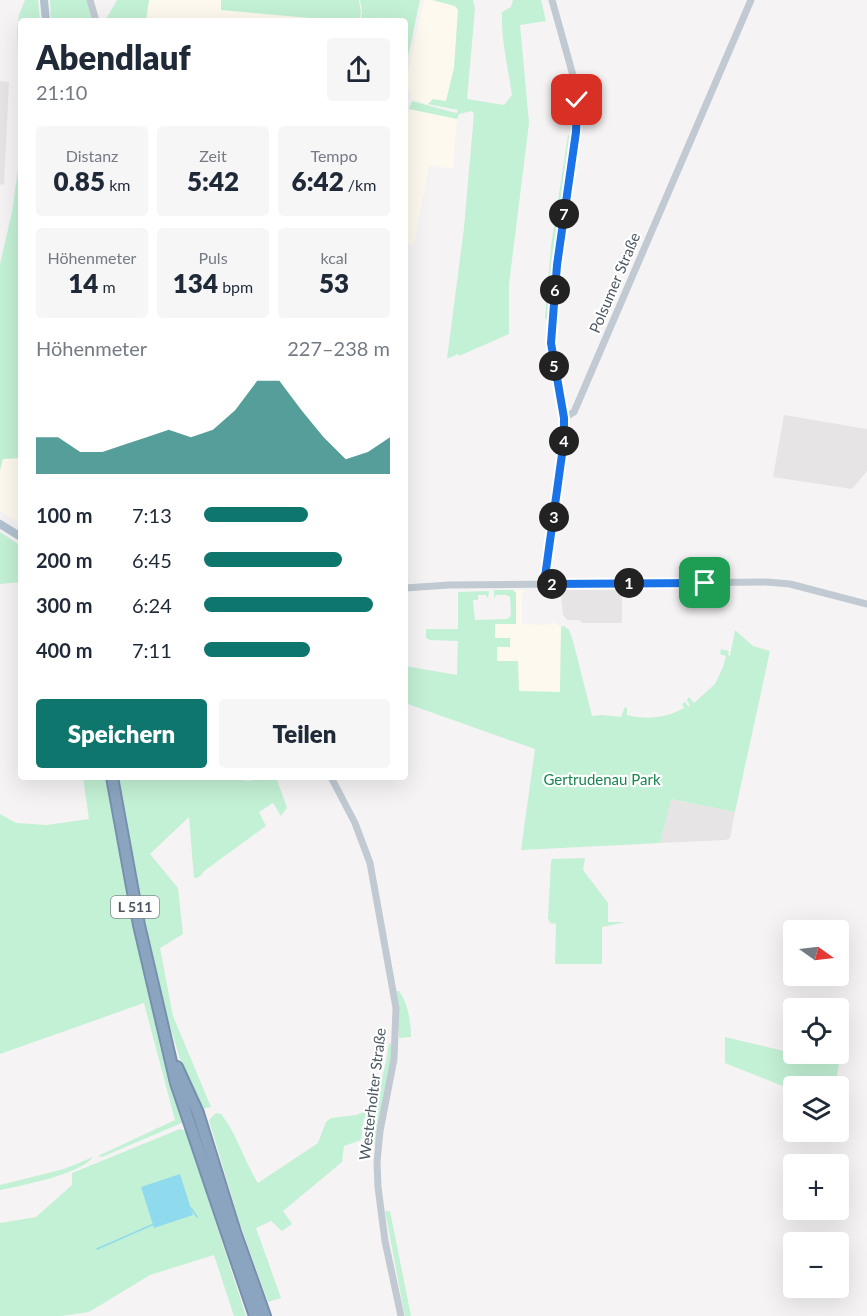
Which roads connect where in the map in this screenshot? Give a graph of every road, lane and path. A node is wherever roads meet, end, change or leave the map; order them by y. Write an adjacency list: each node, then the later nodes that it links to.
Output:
1 (44, 0): 5 (main road)
2 (90, 0): 6 (street)
3 (552, 0): 7 (street)
4 (751, 0): 7 (street, Polsumer Straße)
5 (46, 18)
6 (95, 18)
7 (564, 418): 10 (street)
8 (0, 524): 9 (main road)
9 (18, 535)
10 (544, 584): 11 (street); 12 (street)
11 (408, 588)
12 (867, 604)
13 (113, 780): 15 (highway, L 511)
14 (332, 780): 18 (street, Westerholter Straße)
15 (165, 1036): 16 (highway, L 511); 17 (highway, L 511)
16 (255, 1316)
17 (265, 1316)
18 (401, 1316)

